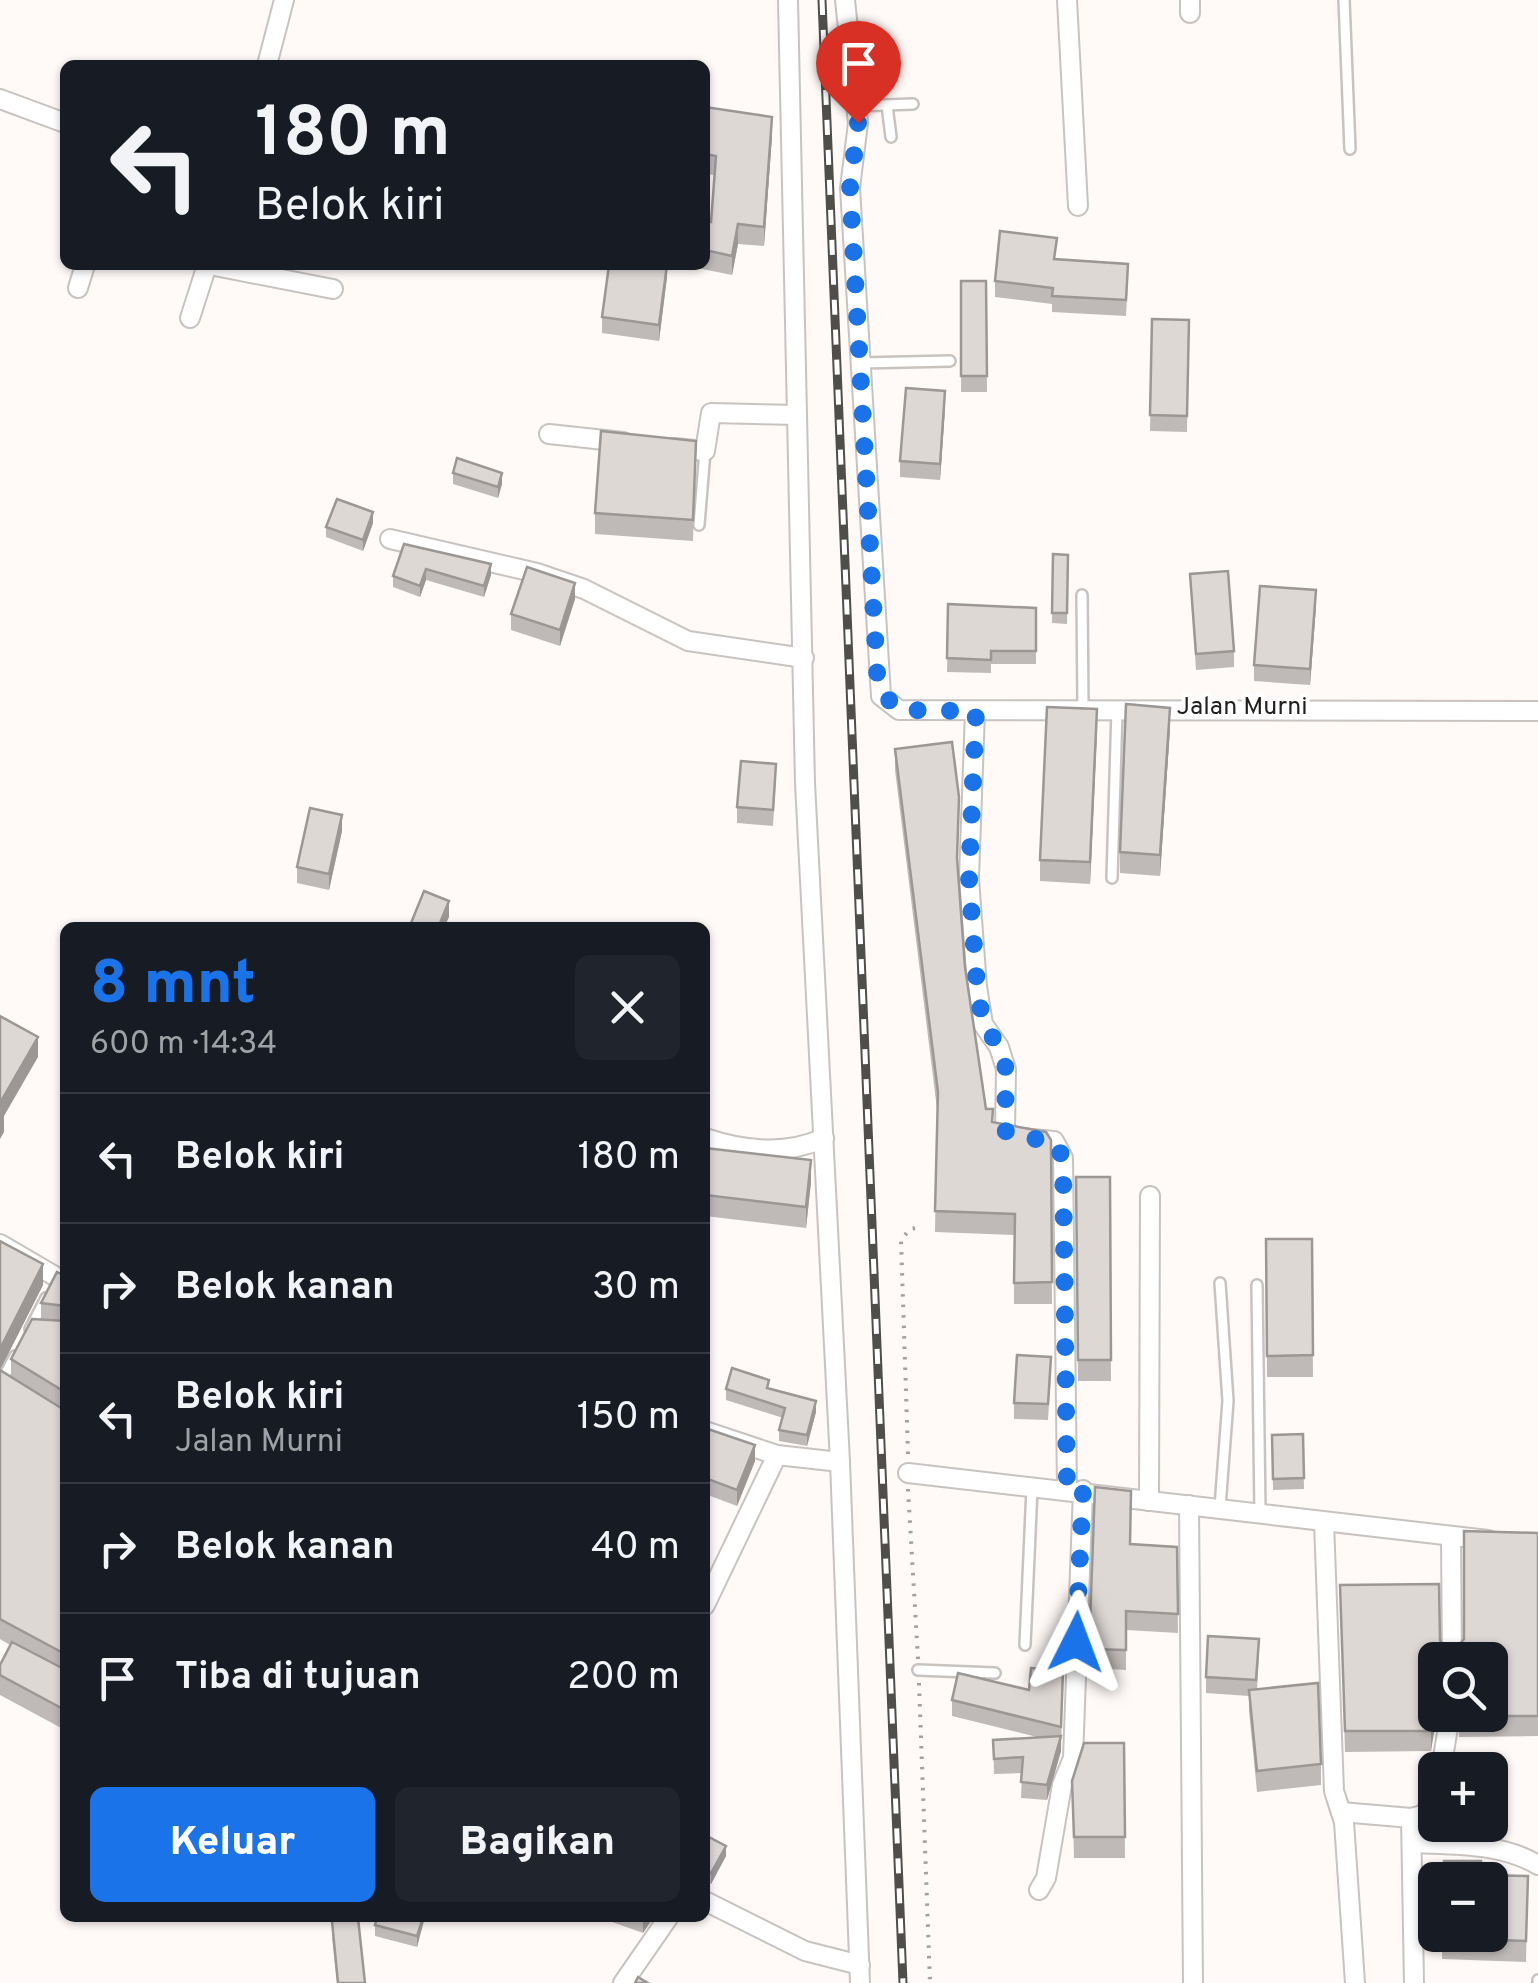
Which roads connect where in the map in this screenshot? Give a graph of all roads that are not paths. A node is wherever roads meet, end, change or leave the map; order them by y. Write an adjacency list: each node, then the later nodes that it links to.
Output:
1 (284, 0): 6 (street)
2 (788, 0): 23 (street)
3 (845, 0): 10 (street)
4 (1067, 0): 14 (street)
5 (1344, 0): 13 (lane)
6 (268, 60)
7 (0, 99): 11 (street)
8 (913, 104): 9 (lane)
9 (882, 105): 10 (lane); 12 (lane)
10 (861, 106): 22 (street)
11 (60, 121)
12 (891, 137)
13 (1350, 149)
14 (1078, 206)
15 (83, 270): 18 (street)
16 (207, 270): 20 (street)
17 (235, 270): 19 (street)
18 (78, 288)
19 (333, 289)
20 (190, 318)
21 (950, 361): 22 (lane)
22 (867, 364): 32 (street, Jalan Murni)
23 (796, 415): 25 (street); 29 (street)
24 (549, 434): 25 (street)
25 (705, 451): 26 (lane)
26 (699, 525)
27 (390, 539): 29 (street)
28 (1082, 595): 31 (lane)
29 (804, 658): 35 (street)
30 (1117, 707): 31 (street, Jalan Murni); 33 (street, Jalan Murni); 34 (lane)
31 (1082, 708): 32 (street, Jalan Murni)
32 (976, 711): 54 (street)
33 (1538, 711)
34 (1112, 878)
35 (824, 1138): 36 (street); 51 (street)
36 (710, 1139)
37 (1150, 1196): 55 (street)
38 (0, 1244): 39 (street)
39 (60, 1279)
40 (60, 1282): 43 (lane)
41 (1220, 1283): 57 (lane)
42 (1256, 1284): 58 (lane)
43 (29, 1331): 44 (lane); 46 (lane)
44 (45, 1332)
45 (0, 1356): 46 (lane)
46 (12, 1362): 47 (lane)
47 (0, 1384): 48 (lane)
48 (17, 1393)
49 (710, 1433): 50 (street)
50 (777, 1456): 51 (street); 62 (street)
51 (840, 1462): 75 (street)
52 (908, 1472): 53 (street)
53 (1032, 1485): 54 (street); 64 (lane)
54 (1075, 1490): 55 (street); 72 (street)
55 (1149, 1501): 56 (street)
56 (1190, 1505): 57 (street); 77 (street)
57 (1220, 1507): 58 (street)
58 (1260, 1513): 59 (street)
59 (1324, 1522): 60 (street); 67 (street)
60 (1451, 1537): 61 (street); 63 (street)
61 (1503, 1541)
62 (710, 1595)
63 (1452, 1642)
64 (1025, 1645)
65 (921, 1670): 66 (lane)
66 (995, 1673)
67 (1341, 1812): 69 (street); 78 (street)
68 (1418, 1817): 69 (street)
69 (1412, 1818): 70 (street)
70 (1413, 1843): 71 (street); 79 (street)
71 (1538, 1865)
72 (1039, 1890)
73 (710, 1904): 75 (street)
74 (665, 1922): 76 (street)
75 (860, 1974)
76 (623, 1983)
77 (1193, 1983)
78 (1355, 1983)
79 (1414, 1983)

